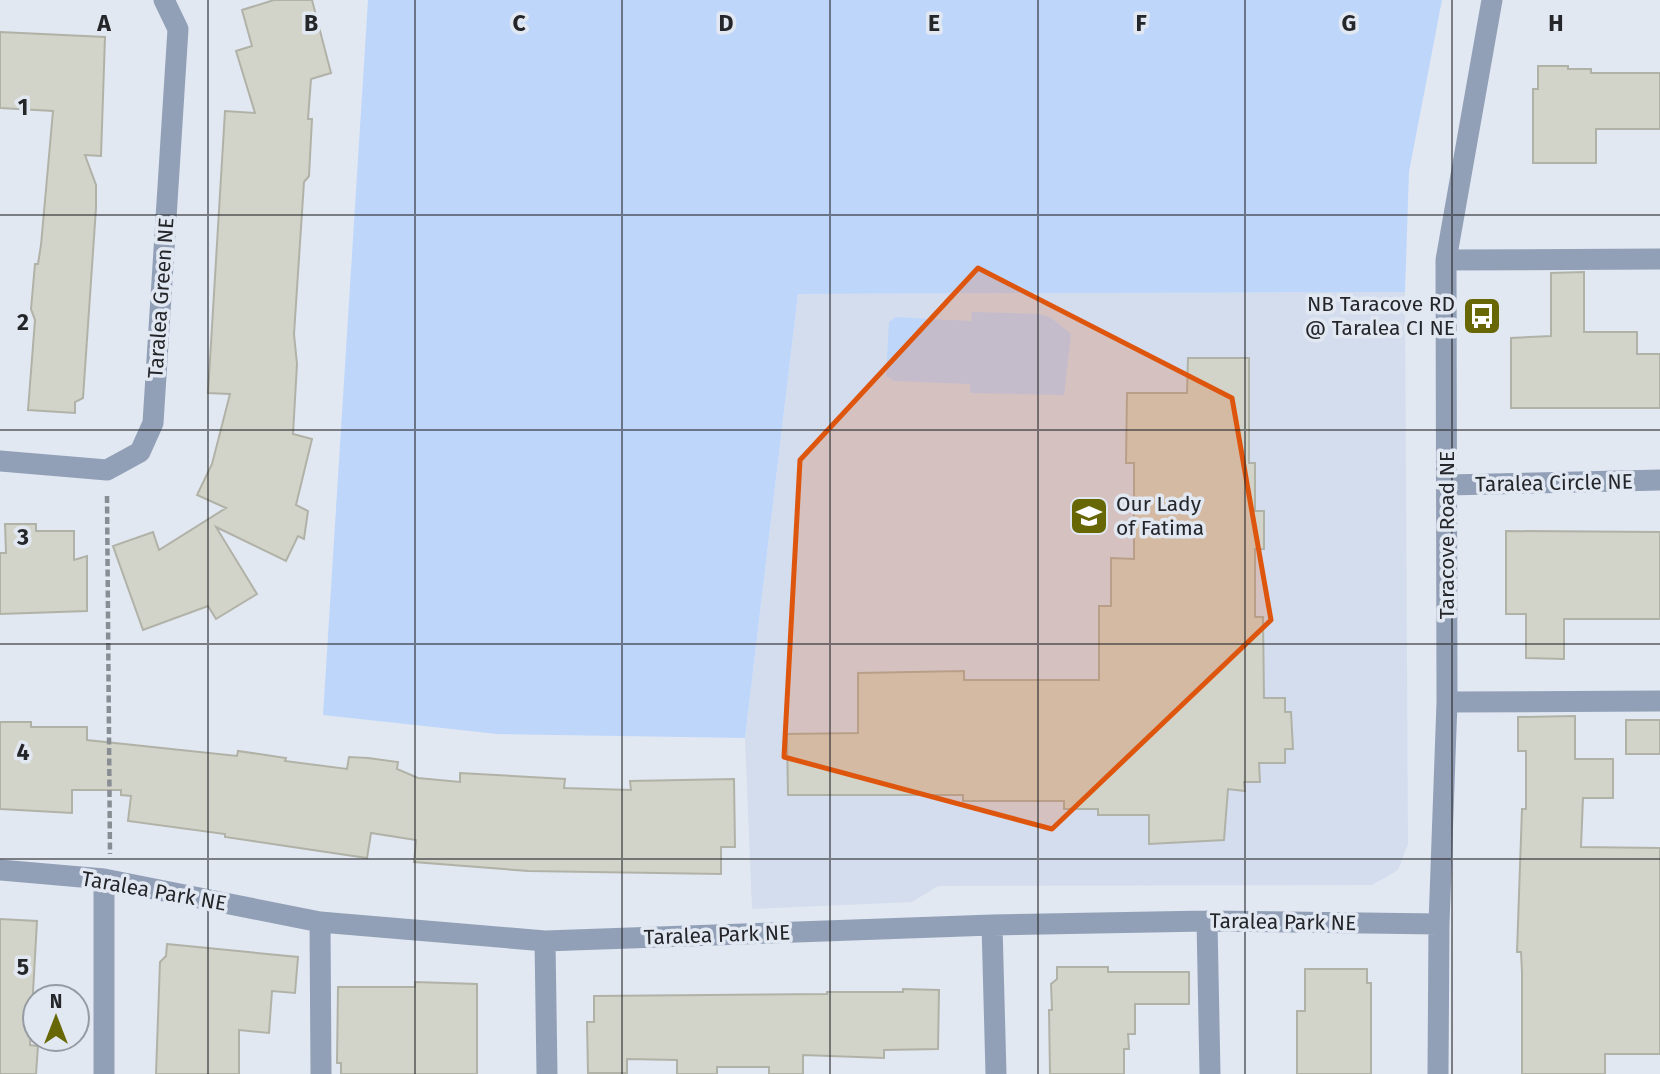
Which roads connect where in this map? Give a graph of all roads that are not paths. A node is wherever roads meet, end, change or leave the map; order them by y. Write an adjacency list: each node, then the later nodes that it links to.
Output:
1 (164, 0): 5 (street, Taralea Green NE)
2 (1492, 0): 4 (street, Taracove Road NE)
3 (1660, 259): 4 (street)
4 (1446, 260): 7 (street, Taracove Road NE)
5 (0, 461)
6 (1660, 480): 7 (street, Taralea Circle NE)
7 (1447, 485): 9 (street, Taracove Road NE)
8 (1660, 701): 9 (street)
9 (1447, 702): 14 (street, Taracove Road NE)
10 (0, 870): 11 (street, Taralea Park NE)
11 (104, 879): 13 (street, Taralea Park NE); 17 (street)
12 (1207, 921): 14 (street, Taralea Park NE); 15 (street, Taralea Park NE); 21 (street)
13 (320, 922): 16 (street, Taralea Park NE); 18 (street)
14 (1439, 924): 22 (street, Taracove Road NE)
15 (992, 925): 16 (street, Taralea Park NE); 20 (street)
16 (545, 942): 19 (street)
17 (104, 1074)
18 (321, 1074)
19 (547, 1074)
20 (996, 1074)
21 (1210, 1074)
22 (1438, 1074)

